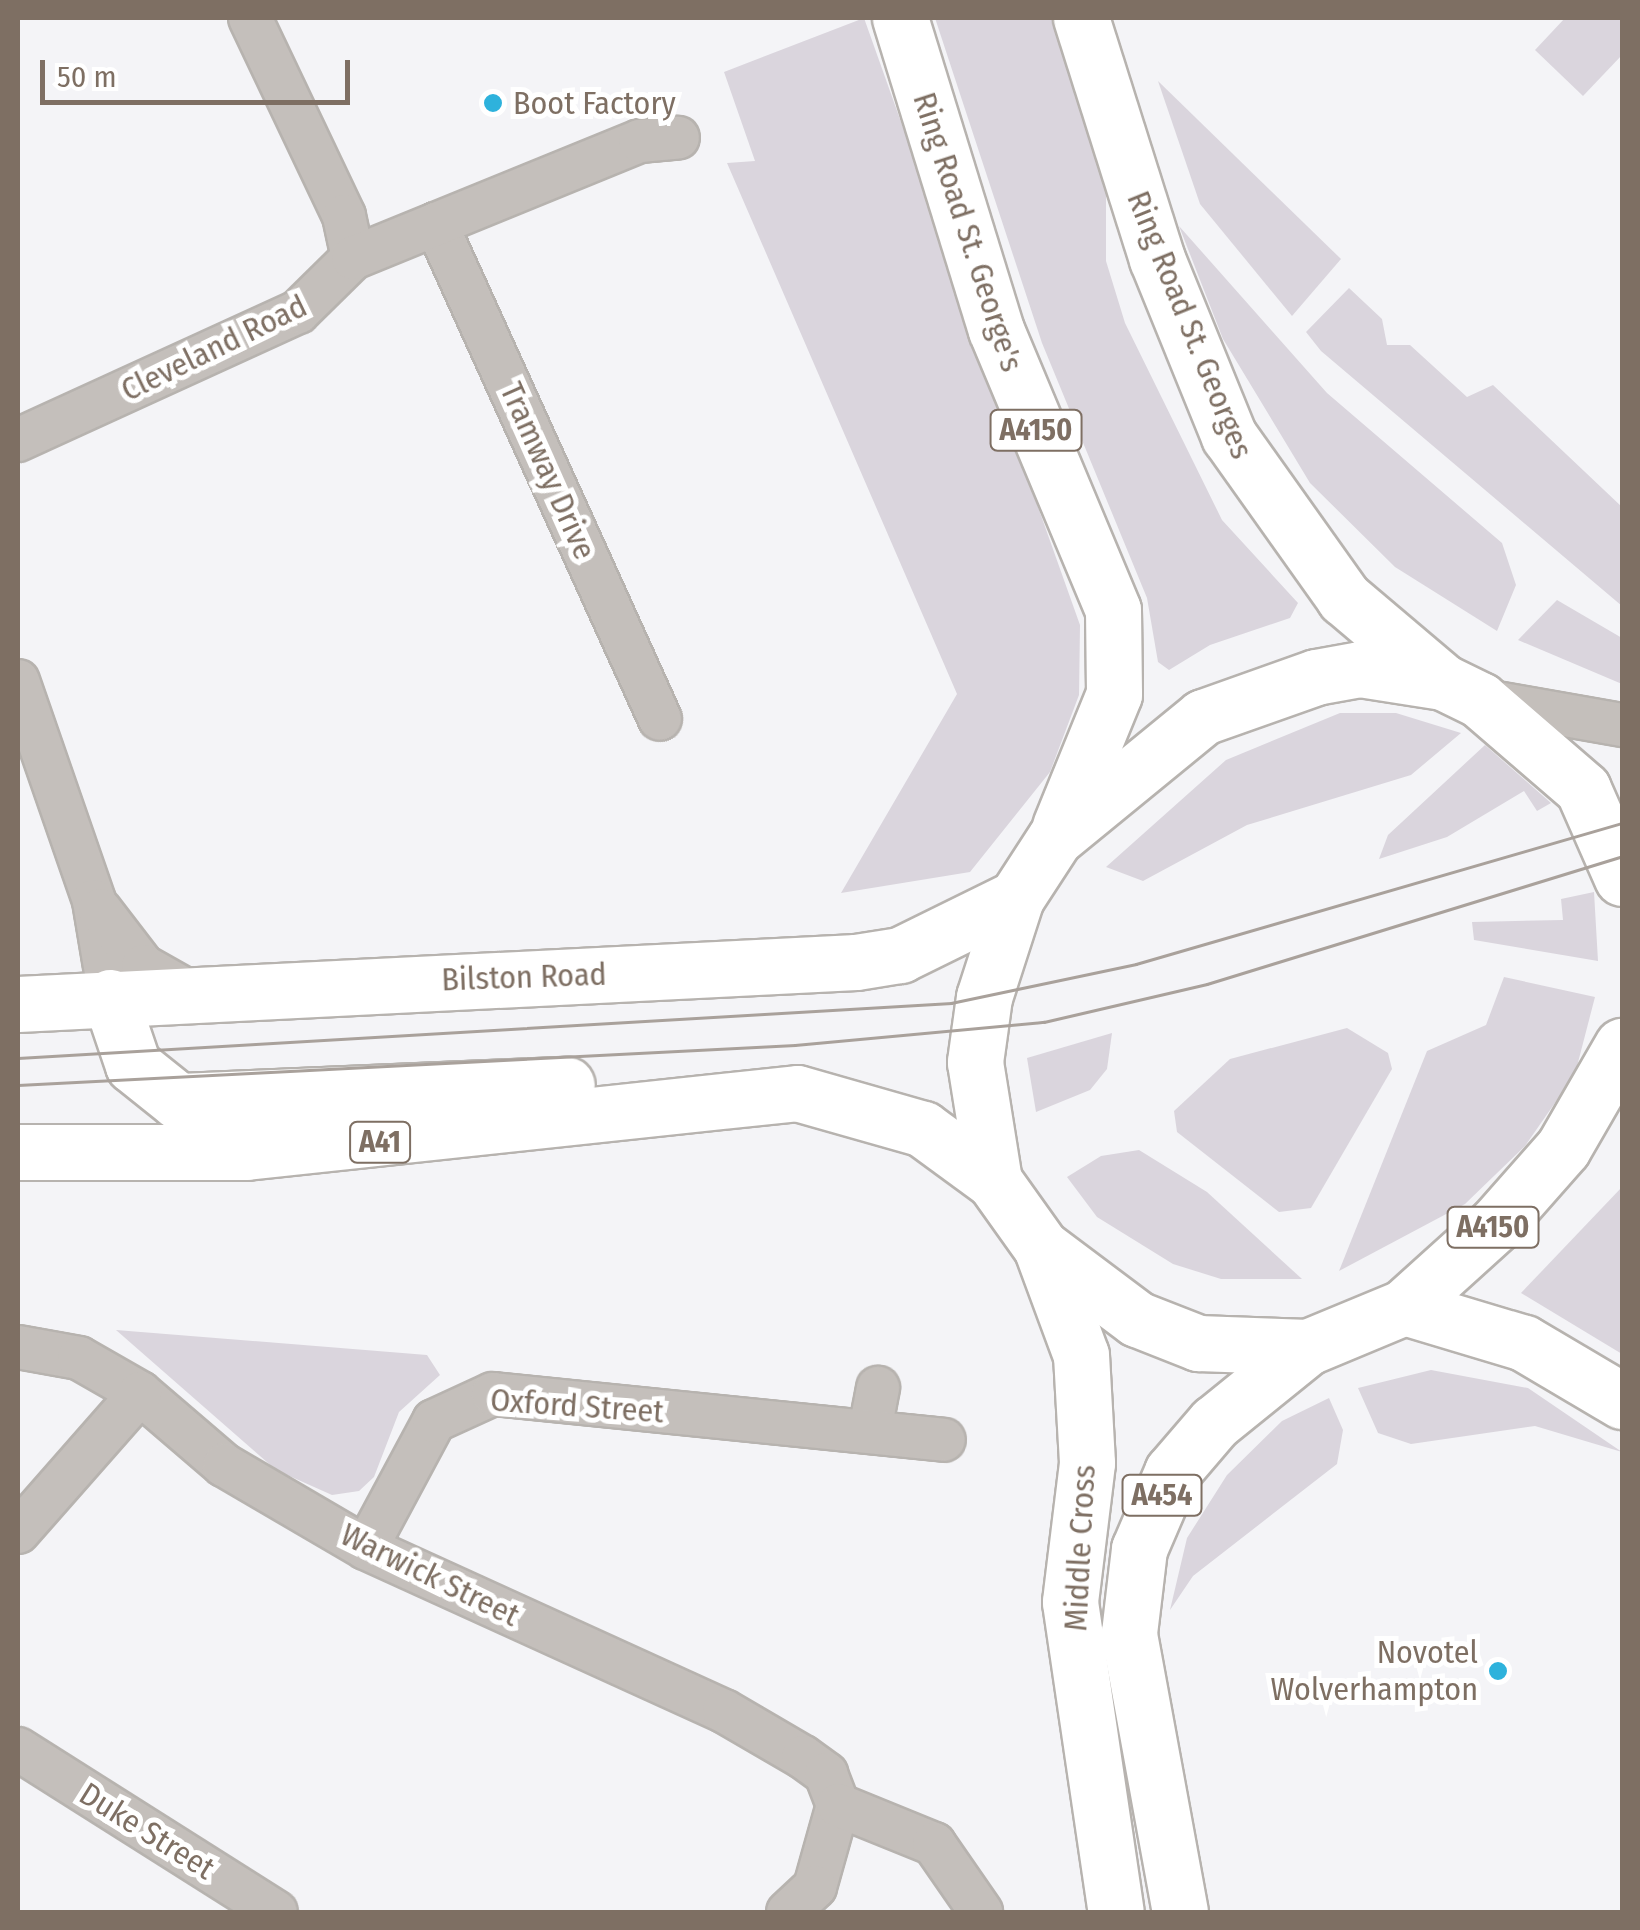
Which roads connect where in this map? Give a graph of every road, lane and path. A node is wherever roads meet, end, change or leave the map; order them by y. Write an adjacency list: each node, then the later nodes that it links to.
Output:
1 (250, 18): 6 (street)
2 (900, 18): 12 (highway, Ring Road St. George's / A4150)
3 (1081, 18): 9 (highway, Ring Road St. Georges)
4 (678, 138): 5 (street, Cleveland Road)
5 (436, 224): 6 (street, Cleveland Road); 10 (street, Tramway Drive)
6 (354, 258): 7 (street, Cleveland Road)
7 (18, 440)
8 (18, 681): 15 (street)
9 (1462, 691): 11 (street); 12 (highway, A4150); 13 (highway, Ring Road St. Georges)
10 (660, 719)
11 (1622, 726)
12 (1055, 838): 14 (highway, A4150)
13 (1622, 878)
14 (1016, 898): 16 (highway, Bilston Road); 22 (highway, A4150)
15 (94, 902): 16 (street); 17 (street)
16 (189, 992): 17 (highway, Bilston Road)
17 (110, 997): 18 (highway, Bilston Road); 20 (highway)
18 (18, 1004)
19 (1622, 1046): 24 (highway, A4150)
20 (739, 1094): 21 (highway, A41); 22 (highway, A41)
21 (18, 1152)
22 (994, 1181): 23 (highway, A4150)
23 (1041, 1247): 26 (highway, A4150); 39 (highway, Middle Cross / A454)
24 (1404, 1307): 26 (highway, A4150); 29 (highway)
25 (18, 1347): 28 (street, Warwick Street)
26 (1308, 1347): 40 (highway, Middle Cross / A454)
27 (878, 1388): 30 (street)
28 (140, 1393): 32 (street); 33 (street, Warwick Street)
29 (1622, 1401)
30 (870, 1430): 31 (street, Oxford Street); 33 (street, Oxford Street)
31 (944, 1440)
32 (18, 1532)
33 (366, 1548): 35 (street, Warwick Street)
34 (18, 1749): 36 (street, Duke Street)
35 (838, 1806): 37 (street); 38 (street)
36 (276, 1912)
37 (788, 1912)
38 (981, 1912)
39 (1116, 1912)
40 (1180, 1912)

